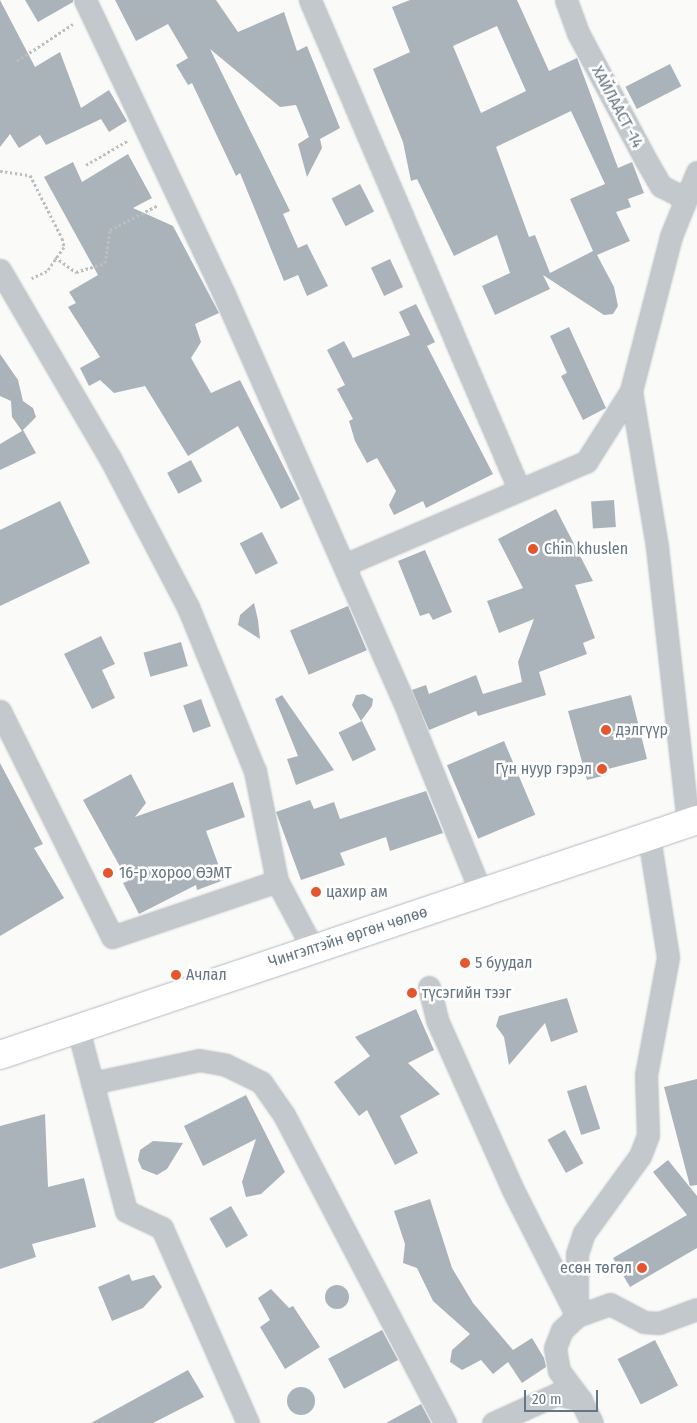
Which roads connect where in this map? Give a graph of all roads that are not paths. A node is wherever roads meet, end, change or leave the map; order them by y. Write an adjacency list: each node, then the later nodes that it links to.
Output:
1 (310, 0): 9 (street)
2 (566, 0): 5 (street, ХАЙЛААСТ -14)
3 (88, 8): 10 (street)
4 (697, 172): 5 (street)
5 (686, 199): 6 (street); 8 (street)
6 (697, 217)
7 (5, 279): 14 (street)
8 (631, 391): 9 (street); 12 (street)
9 (519, 488): 10 (street)
10 (344, 565): 15 (street)
11 (0, 711): 14 (street)
12 (692, 822): 13 (main road, Чингэлтэйн өргөн чөлөө)
13 (648, 837): 15 (main road, Чингэлтэйн өргөн чөлөө); 22 (street)
14 (277, 881): 16 (street)
15 (481, 893): 16 (main road, Чингэлтэйн өргөн чөлөө)
16 (312, 947): 18 (main road, Чингэлтэйн өргөн чөлөө)
17 (429, 988): 22 (street)
18 (78, 1028): 19 (main road, Чингэлтэйн өргөн чөлөө); 20 (street)
19 (0, 1055)
20 (92, 1083): 24 (street); 25 (street)
21 (697, 1309): 22 (street)
22 (577, 1316): 23 (street)
23 (581, 1400): 26 (street); 27 (street)
24 (248, 1423)
25 (446, 1423)
26 (493, 1423)
27 (592, 1423)

